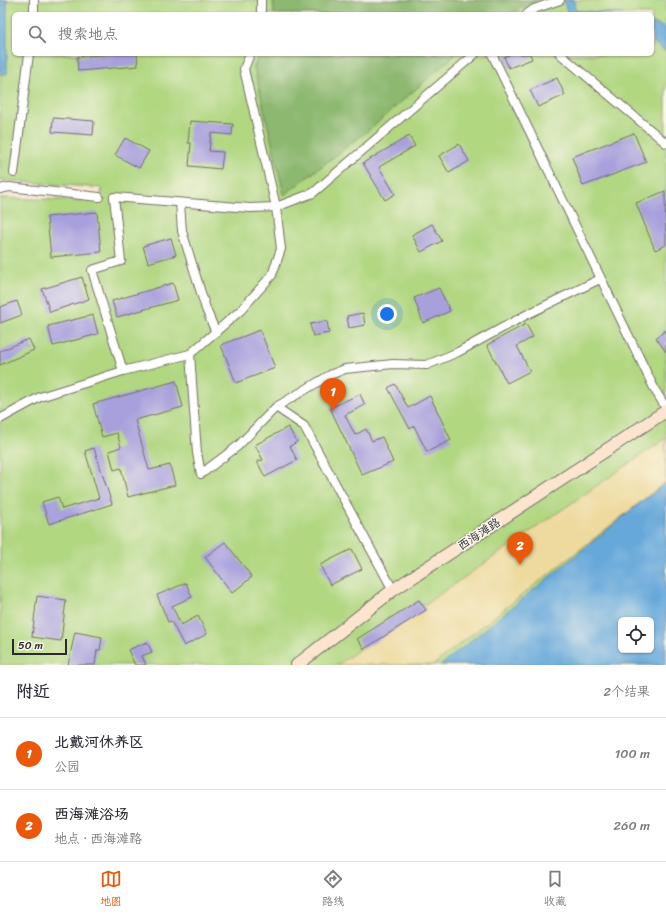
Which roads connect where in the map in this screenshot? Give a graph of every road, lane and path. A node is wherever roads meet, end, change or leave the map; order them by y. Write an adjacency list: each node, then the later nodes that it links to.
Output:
1 (34, 0): 4 (street)
2 (261, 0): 5 (street)
3 (560, 0): 6 (street)
4 (34, 12)
5 (261, 12)
6 (530, 12)
7 (29, 56): 13 (street)
8 (249, 56): 17 (street)
9 (473, 56): 17 (street)
10 (493, 56): 18 (street)
11 (562, 56): 12 (street)
12 (666, 144)
13 (14, 173)
14 (0, 189): 15 (street)
15 (99, 197)
16 (180, 203): 17 (street); 19 (street); 21 (street)
17 (276, 207): 19 (street)
18 (600, 279): 22 (street); 23 (street)
19 (216, 332): 20 (street)
20 (190, 354): 21 (street); 22 (street)
21 (123, 371): 25 (street)
22 (276, 407): 26 (street)
23 (666, 408)
24 (666, 411): 26 (main road, 西海滩路)
25 (0, 419)
26 (393, 590): 27 (main road, 西海滩路)
27 (298, 665)

